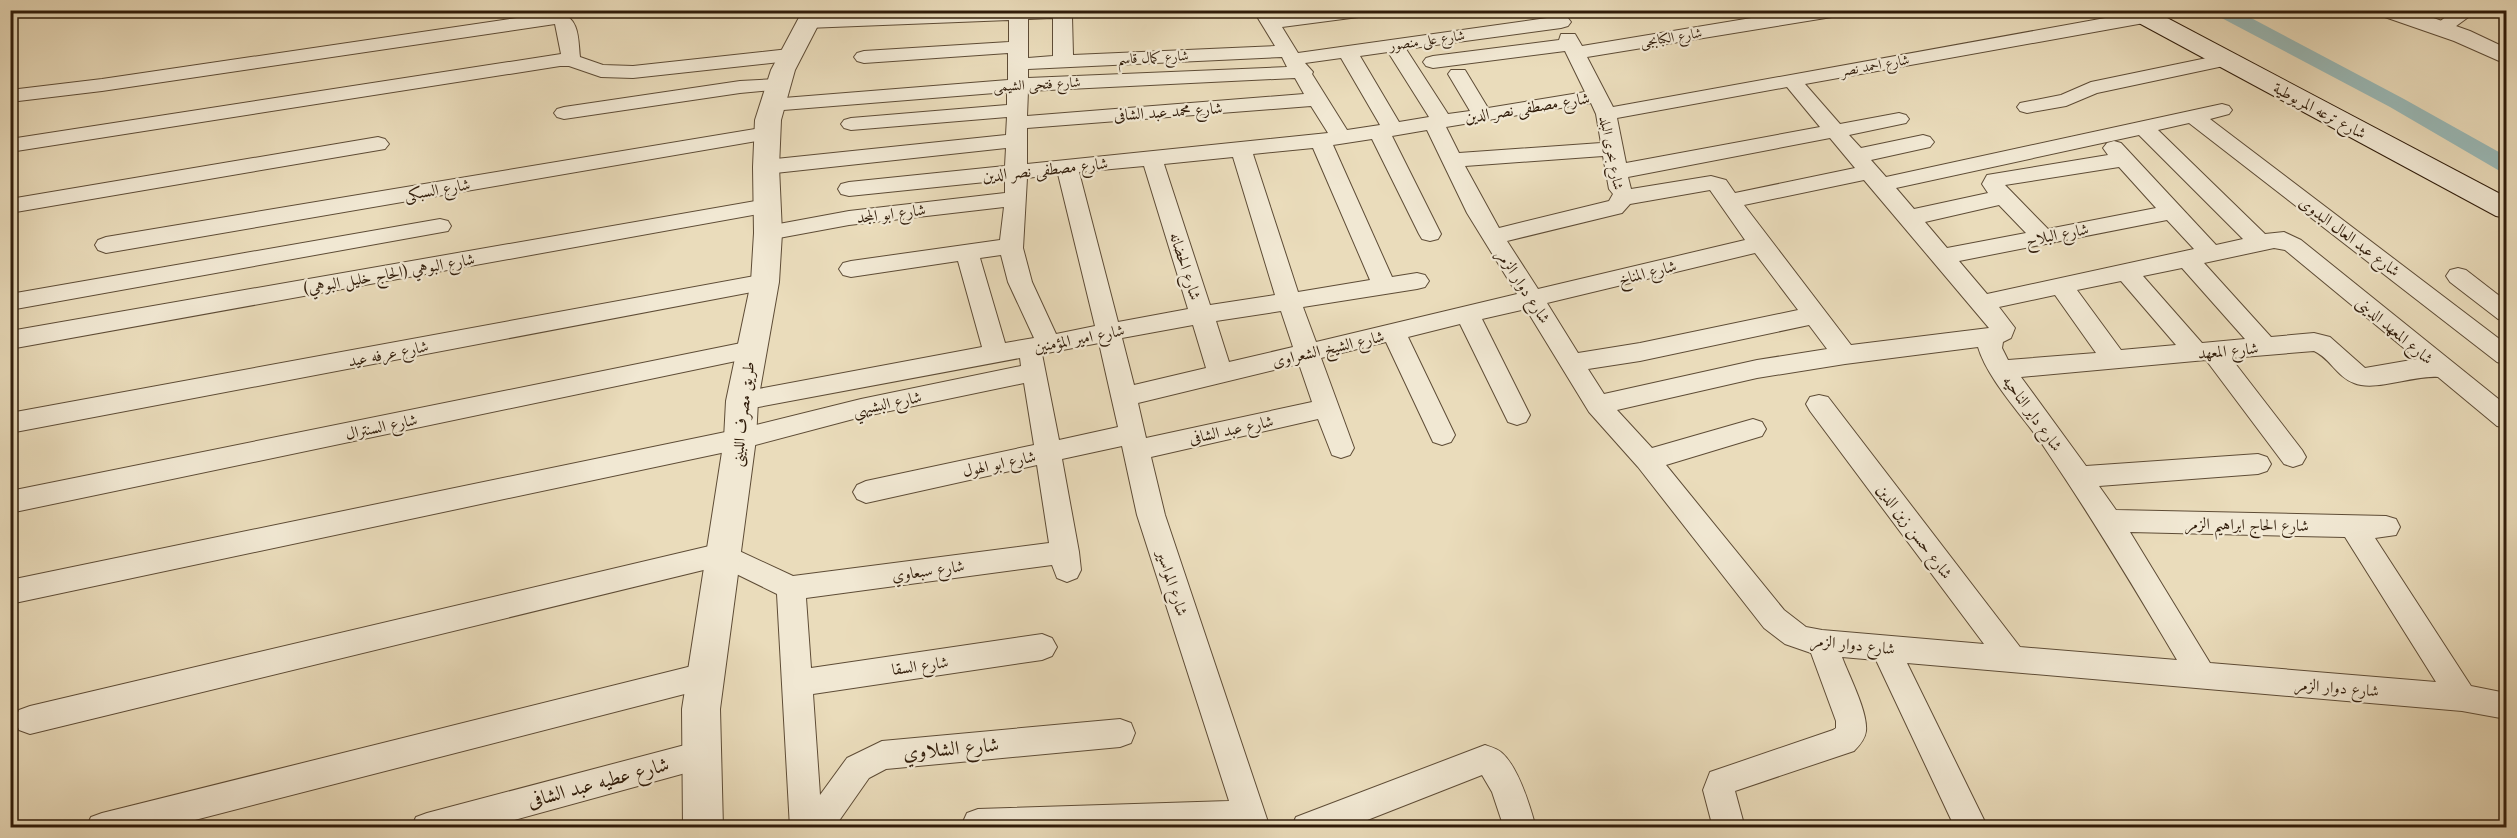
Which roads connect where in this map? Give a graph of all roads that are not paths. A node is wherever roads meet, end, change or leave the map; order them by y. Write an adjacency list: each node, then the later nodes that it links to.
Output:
1 (1111, 10): 6 (street)
2 (1366, 10): 11 (street)
3 (1838, 10): 14 (street, شارع الكبابجى)
4 (2387, 10): 12 (street)
5 (2469, 10): 12 (street)
6 (1062, 12): 7 (street); 23 (street)
7 (1019, 14): 9 (street); 17 (street)
8 (2138, 14): 21 (main road, شارع ترعه المريوطية); 26 (street, شارع احمد نصر)
9 (811, 16): 16 (street, طريق مصرف اللبينى)
10 (1558, 16): 13 (street, شارع على منصور); 14 (street, شارع بحرى البلد)
11 (1266, 17): 22 (street)
12 (2451, 32): 19 (street)
13 (1393, 45): 15 (street, شارع على منصور); 38 (street, شارع دوار الزمر)
14 (1573, 49): 24 (street, شارع الكبابجى); 30 (street, شارع بحرى البلد)
15 (1347, 51): 22 (street, شارع على منصور); 42 (street)
16 (789, 55): 20 (street); 32 (street, طريق مصرف اللبينى)
17 (1018, 56): 18 (street, شارع كمال قاسم); 23 (street, شارع كمال قاسم); 27 (street)
18 (864, 57)
19 (2506, 57)
20 (572, 60): 28 (street); 48 (street)
21 (2226, 60): 31 (street); 65 (main road, شارع ترعه المريوطية)
22 (1295, 61): 23 (street, شارع كمال قاسم); 27 (street, شارع فتحى الشيمى); 29 (street)
23 (1063, 62)
24 (1433, 62)
25 (1458, 74): 35 (street)
26 (1791, 80): 30 (street, شارع احمد نصر); 43 (street, شارع داير الناحيه)
27 (1017, 85): 32 (street, شارع فتحى الشيمى); 40 (street)
28 (10, 96)
29 (1319, 99): 40 (street, شارع محمد عبد الشافى); 45 (street)
30 (1602, 105): 35 (street, شارع مصطفى نصر الدين); 50 (street, شارع بحرى البلد)
31 (2027, 107)
32 (772, 108): 34 (street); 54 (street, طريق مصرف اللبينى); 75 (street, شارع السبكى)
33 (2222, 110): 36 (street)
34 (564, 113)
35 (1482, 114): 38 (street, شارع مصطفى نصر الدين)
36 (2194, 117): 41 (street); 107 (street, شارع عبد العال البدوى)
37 (1899, 119): 43 (street)
38 (1437, 121): 42 (street, شارع مصطفى نصر الدين); 53 (street, شارع دوار الزمر)
39 (851, 124): 40 (street)
40 (1016, 124): 54 (street); 57 (street)
41 (2144, 128): 44 (street); 73 (street)
42 (1386, 130): 45 (street, شارع مصطفى نصر الدين); 70 (street)
43 (1834, 131): 56 (street, شارع داير الناحيه); 58 (street)
44 (2104, 136): 52 (street); 56 (street)
45 (1331, 139): 49 (street, شارع مصطفى نصر الدين); 86 (street)
46 (1923, 142): 56 (street)
47 (378, 144): 64 (street)
48 (10, 147)
49 (1241, 149): 51 (street, شارع مصطفى نصر الدين); 89 (street)
50 (1613, 149): 53 (street); 58 (street, شارع بحرى البلد)
51 (1152, 158): 55 (street, شارع مصطفى نصر الدين); 94 (street, شارع الحضانه)
52 (2124, 159): 60 (street); 66 (street)
53 (1452, 160): 71 (street, شارع دوار الزمر)
54 (766, 167): 68 (street, طريق مصرف اللبينى)
55 (1067, 167): 57 (street, شارع مصطفى نصر الدين); 97 (street, شارع المواسير)
56 (1868, 171): 63 (street); 67 (street, شارع داير الناحيه)
57 (1015, 172): 59 (street, شارع مصطفى نصر الدين); 62 (street)
58 (1617, 172): 61 (street, شارع بحرى البلد)
59 (849, 189)
60 (2003, 197): 67 (street); 72 (street)
61 (1621, 198): 63 (street); 71 (street)
62 (1015, 199): 68 (street, شارع ابو المجد); 76 (street)
63 (1730, 201): 74 (street)
64 (10, 206)
65 (2506, 209)
66 (2172, 212): 72 (street, شارع البلاح); 78 (street)
67 (1908, 218): 79 (street, شارع داير الناحيه)
68 (768, 219): 85 (street, طريق مصرف اللبينى); 99 (street, شارع البوهي (الحاج خليل البوهي))
69 (440, 226): 90 (street)
70 (1430, 234)
71 (1492, 237): 88 (street, شارع دوار الزمر)
72 (2043, 237): 79 (street, شارع البلاح)
73 (2260, 243): 78 (street); 110 (street, شارع المعهد الدينى)
74 (1760, 244): 88 (street, شارع المناخ); 95 (street)
75 (106, 245)
76 (1011, 246): 77 (street); 105 (street)
77 (968, 252): 81 (street); 104 (street)
78 (2211, 254): 80 (street)
79 (1941, 257): 91 (street, شارع داير الناحيه)
80 (2187, 259): 82 (street); 100 (street)
81 (851, 269)
82 (2126, 272): 87 (street); 102 (street)
83 (2458, 276): 92 (street)
84 (1418, 281): 86 (street, شارع امير المؤمنين)
85 (765, 282): 101 (street, طريق مصرف اللبينى); 120 (street, شارع عرفه عيد)
86 (1384, 286): 89 (street, شارع امير المؤمنين)
87 (2061, 286): 91 (street); 108 (street)
88 (1533, 299): 93 (street, شارع الشيخ الشعراوى); 109 (street, شارع دوار الزمر)
89 (1289, 301): 94 (street, شارع امير المؤمنين); 103 (street)
90 (10, 302)
91 (1980, 303): 98 (street, شارع داير الناحيه)
92 (2506, 313)
93 (1467, 314): 96 (street, شارع الشيخ الشعراوى); 118 (street)
94 (1202, 315): 97 (street, شارع امير المؤمنين); 112 (street, شارع الحضانه)
95 (1814, 315): 106 (street); 109 (street)
96 (1393, 332): 103 (street, شارع الشيخ الشعراوى); 122 (street)
97 (1109, 333): 105 (street, شارع امير المؤمنين); 113 (street, شارع المواسير)
98 (1991, 337): 106 (street); 111 (street, شارع داير الناحيه)
99 (10, 340)
100 (2265, 346): 102 (street, شارع المعهد); 110 (street, شارع المعهد)
101 (751, 350): 114 (street, طريق مصرف اللبينى); 132 (street, شارع السنترال)
102 (2204, 352): 108 (street, شارع المعهد); 127 (street)
103 (1307, 353): 112 (street, شارع الشيخ الشعراوى); 117 (street)
104 (996, 354): 105 (street, شارع امير المؤمنين); 114 (street, شارع امير المؤمنين)
105 (1038, 354): 123 (street, شارع البشيهي); 126 (street)
106 (1845, 354): 116 (street)
107 (2506, 356)
108 (2115, 360): 111 (street, شارع المعهد)
109 (1571, 363): 116 (street, شارع دوار الزمر)
110 (2441, 368): 119 (street, شارع المعهد الدينى)
111 (2001, 370): 130 (street, شارع داير الناحيه)
112 (1220, 373): 113 (street, شارع الشيخ الشعراوى)
113 (1123, 397): 124 (street, شارع المواسير)
114 (742, 401): 123 (street, طريق مصرف اللبينى)
115 (1819, 404): 142 (street, شارع حسن زين الدين)
116 (1598, 405): 128 (street, شارع دوار الزمر)
117 (1327, 408): 124 (street, شارع عبد الشافى); 125 (street)
118 (1517, 415)
119 (2506, 419)
120 (10, 423)
121 (1753, 429): 128 (street)
122 (1442, 435)
123 (740, 439): 136 (street, طريق مصرف اللبينى); 138 (street, شارع البشيهي)
124 (1134, 442): 126 (street, شارع ابو الهول); 151 (street, شارع المواسير)
125 (1341, 448)
126 (1048, 452): 131 (street, شارع ابو الهول); 137 (street, شارع سبعاوي)
127 (2293, 457)
128 (1647, 460): 139 (street, شارع دوار الزمر)
129 (2258, 464): 130 (street)
130 (2079, 477): 133 (street, شارع داير الناحيه)
131 (866, 492)
132 (10, 502)
133 (2109, 521): 134 (street, شارع الحاج ابراهيم الزمر); 143 (street, شارع داير الناحيه)
134 (2353, 526): 135 (street, شارع الحاج ابراهيم الزمر); 146 (street)
135 (2386, 527)
136 (722, 555): 137 (street); 144 (street, طريق مصرف اللبينى); 148 (street)
137 (791, 588): 145 (street)
138 (10, 592)
139 (1822, 642): 141 (street, شارع دوار الزمر); 160 (street)
140 (1042, 647): 145 (street, شارع السقا)
141 (1884, 647): 142 (street, شارع دوار الزمر); 161 (street)
142 (2011, 658): 143 (street, شارع دوار الزمر)
143 (2201, 675): 146 (street, شارع دوار الزمر)
144 (704, 676): 150 (street, طريق مصرف اللبينى); 153 (street)
145 (798, 683): 156 (street)
146 (2462, 698): 147 (street, شارع دوار الزمر)
147 (2506, 706)
148 (30, 720)
149 (1120, 733): 157 (street, شارع الشلاوي)
150 (700, 755): 154 (street, شارع عطيه عبد الشافى); 155 (street, طريق مصرف اللبينى)
151 (1252, 821): 152 (street)
152 (978, 824)
153 (102, 828)
154 (427, 828)
155 (703, 828)
156 (806, 828)
157 (815, 828)
158 (1307, 828): 159 (street)
159 (1520, 828)
160 (1729, 828)
161 (1972, 828)

